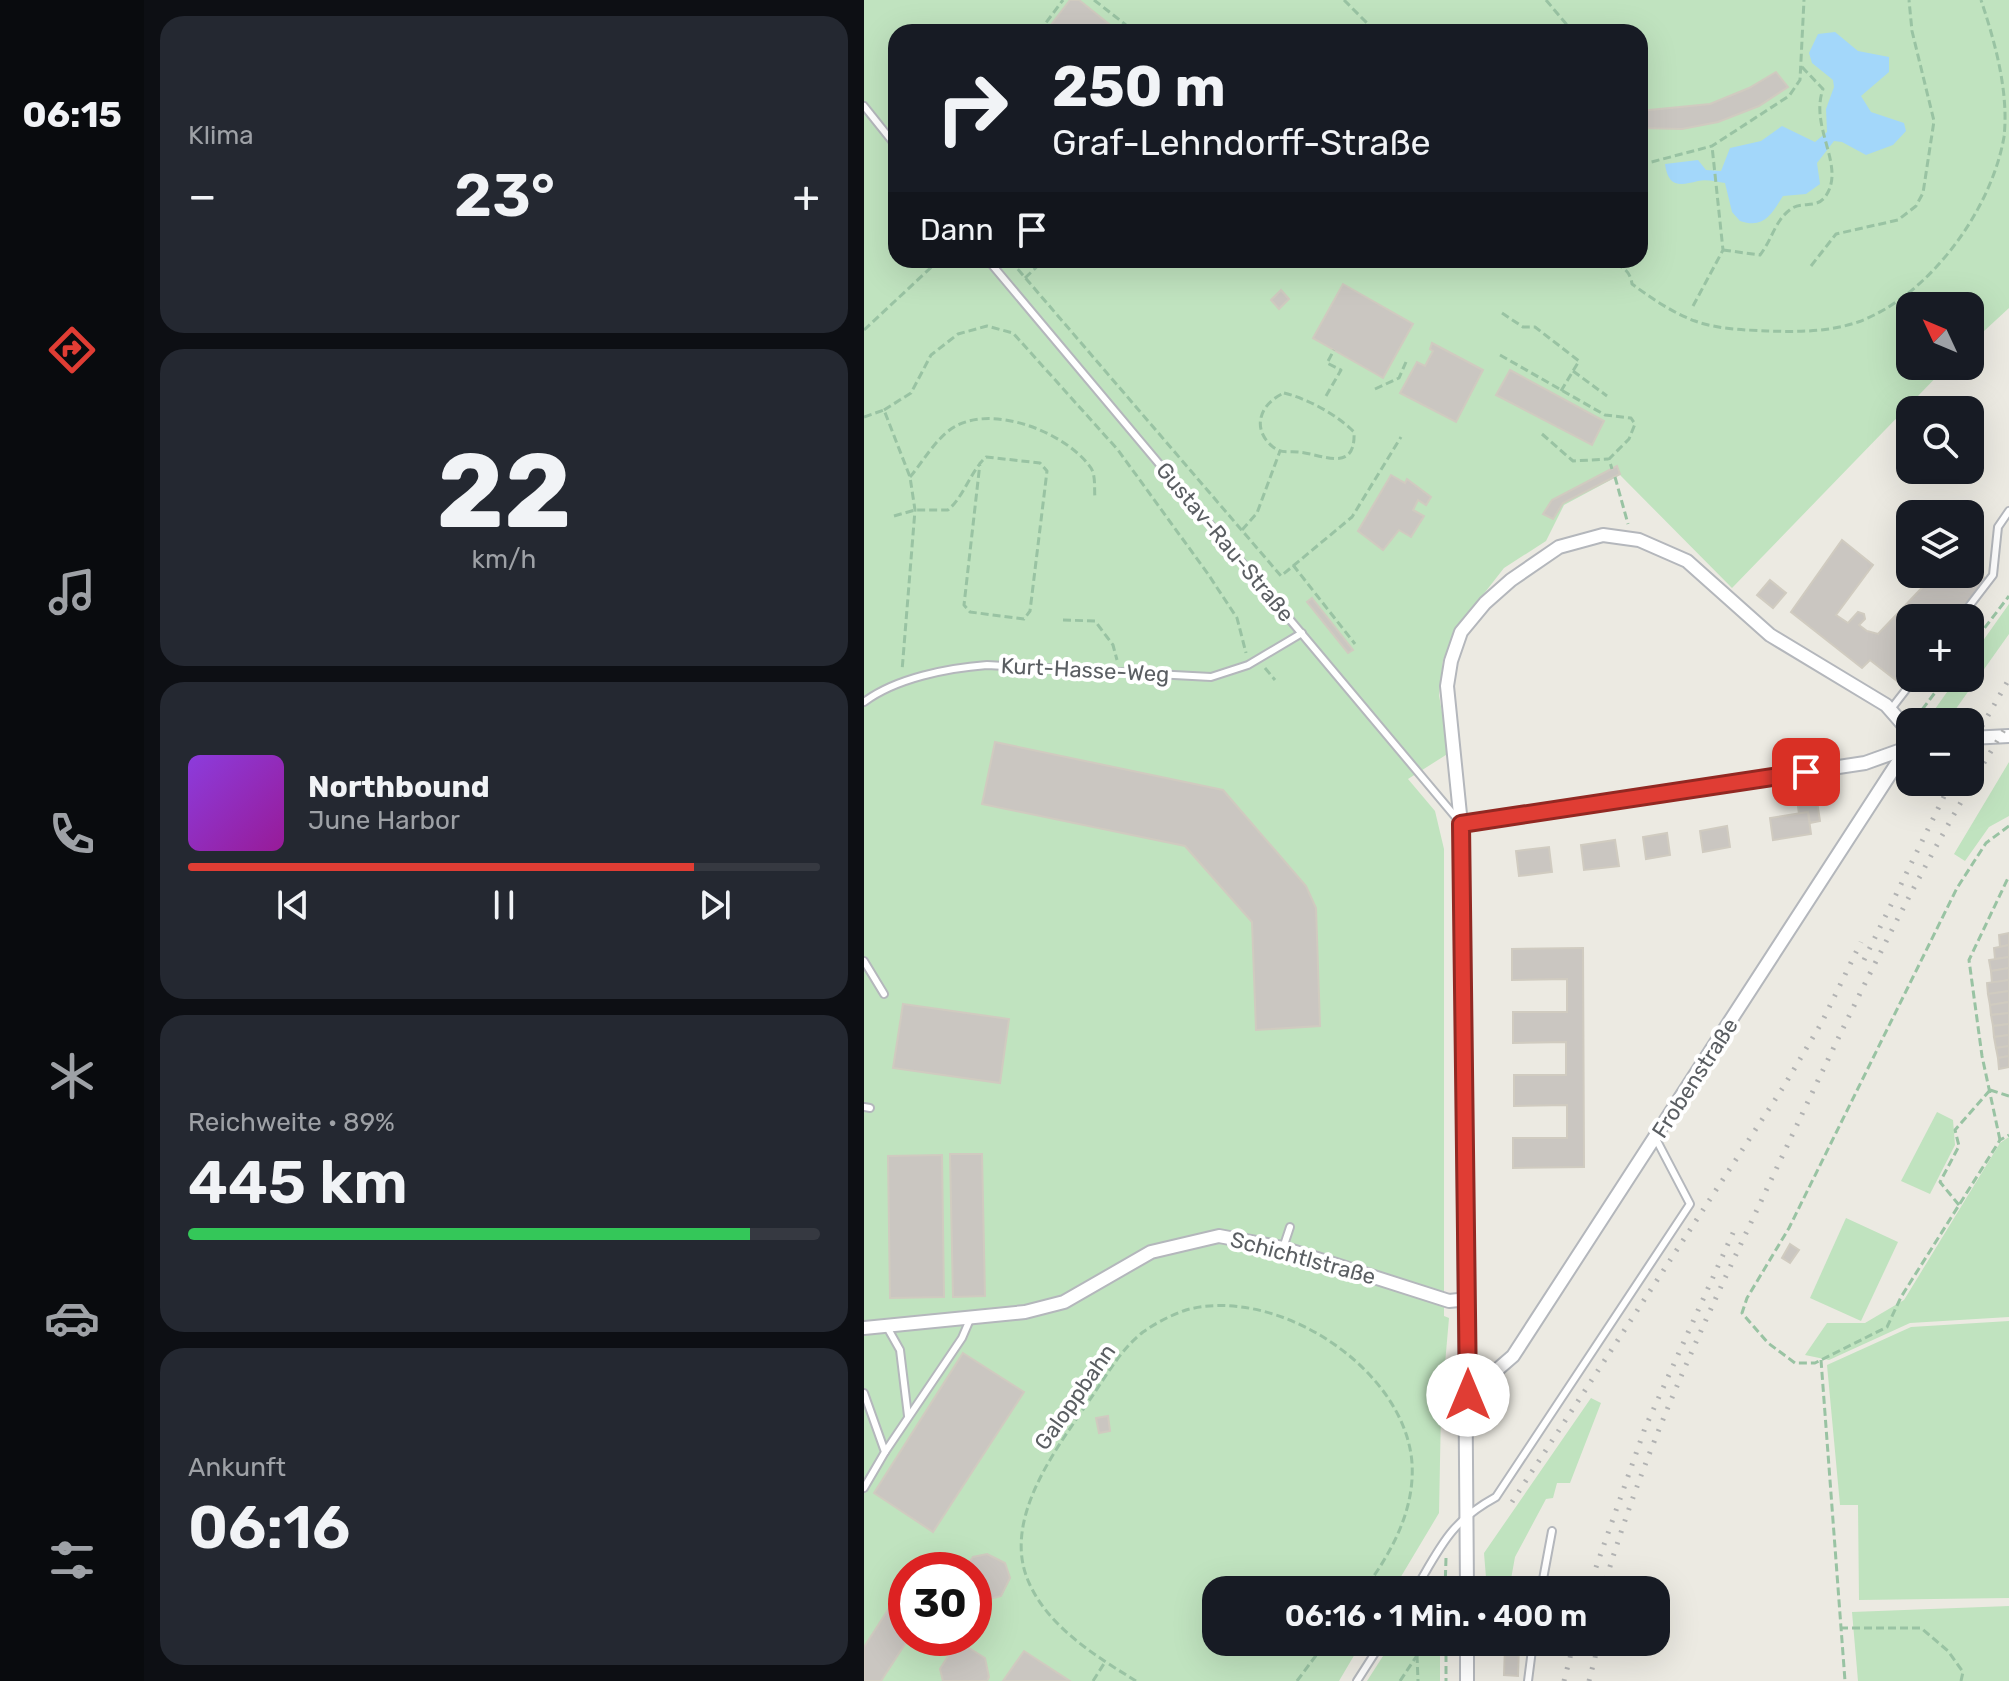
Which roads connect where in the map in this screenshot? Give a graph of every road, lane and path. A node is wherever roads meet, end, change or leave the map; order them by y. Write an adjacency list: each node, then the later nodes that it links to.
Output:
1 (1063, 0): 8 (path)
2 (1094, 0): 9 (path)
3 (1344, 0): 10 (path)
4 (1546, 0): 11 (path)
5 (1804, 0): 12 (path)
6 (1909, 0): 18 (path)
7 (1981, 0): 23 (path)
8 (1045, 24)
9 (1125, 24)
10 (1368, 24)
11 (1566, 24)
12 (1801, 66): 15 (path); 17 (path)
13 (864, 106): 14 (lane)
14 (888, 136)
15 (1712, 146): 16 (path); 17 (path)
16 (1648, 163)
17 (1723, 250): 25 (path)
18 (1811, 266)
19 (930, 268): 27 (path)
20 (995, 268): 57 (lane, Gustav-Rau-Straße)
21 (1017, 268): 24 (path)
22 (1036, 268): 24 (path)
23 (1623, 268)
24 (1025, 278): 50 (path)
25 (1693, 306)
26 (1502, 313): 31 (path)
27 (864, 330)
28 (1334, 350): 34 (path)
29 (1500, 355): 33 (path)
30 (1406, 362): 32 (path)
31 (1573, 371): 33 (path); 35 (path)
32 (1375, 389)
33 (1561, 391): 41 (path)
34 (1326, 396)
35 (1607, 396)
36 (884, 410): 37 (path); 44 (path); 60 (path)
37 (864, 417)
38 (1542, 434): 41 (path)
39 (1401, 437): 52 (path)
40 (1280, 451): 40 (path); 50 (path)
41 (1609, 459): 43 (path)
42 (980, 463): 42 (path); 47 (path)
43 (1612, 469)
44 (910, 477): 46 (path); 47 (path)
45 (1615, 477): 51 (path)
46 (1095, 498)
47 (915, 510): 49 (path); 63 (path)
48 (2009, 511): 54 (lane)
49 (894, 516)
50 (1241, 531): 52 (path)
51 (1632, 539): 66 (street); 72 (street)
52 (1293, 565): 58 (path)
53 (2009, 596): 56 (path)
54 (1971, 604)
55 (1063, 620): 61 (path)
56 (1984, 629)
57 (1302, 633): 59 (lane, Kurt-Hasse-Weg); 72 (lane, Gustav-Rau-Straße)
58 (1355, 644)
59 (1258, 659): 60 (lane, Kurt-Hasse-Weg); 62 (path)
60 (1248, 665): 61 (lane, Kurt-Hasse-Weg)
61 (1117, 672): 63 (lane, Kurt-Hasse-Weg)
62 (1275, 680)
63 (900, 686): 65 (lane, Kurt-Hasse-Weg)
64 (1902, 692): 66 (lane)
65 (864, 702)
66 (1888, 707): 67 (street)
67 (1896, 716)
68 (2009, 736): 69 (street)
69 (1984, 737)
70 (1896, 751): 72 (street)
71 (1896, 766): 80 (street, Frobenstraße)
72 (1461, 824): 85 (street)
73 (2009, 826): 89 (path)
74 (2009, 876): 77 (path)
75 (864, 961): 76 (lane)
76 (884, 994)
77 (1990, 1090): 78 (path); 81 (path); 82 (path)
78 (2009, 1096)
79 (2009, 1135): 81 (path)
80 (1656, 1139): 91 (street, Frobenstraße); 95 (lane)
81 (2000, 1140): 82 (path)
82 (1959, 1205): 89 (path)
83 (1290, 1227): 84 (lane)
84 (1283, 1248): 85 (street, Schichtlstraße); 86 (street, Schichtlstraße)
85 (1468, 1299): 91 (street)
86 (971, 1317): 87 (street, Schichtlstraße); 92 (lane)
87 (886, 1325): 88 (street, Schichtlstraße); 92 (lane)
88 (864, 1328)
89 (1821, 1360): 103 (path)
90 (864, 1393): 93 (lane)
91 (1468, 1395): 95 (street)
92 (908, 1416): 93 (lane)
93 (885, 1452): 94 (lane)
94 (864, 1488)
95 (1467, 1513): 97 (lane); 101 (street)
96 (1552, 1531): 102 (lane)
97 (1446, 1538): 99 (lane); 100 (path)
98 (1374, 1576): 111 (path, Galoppbahn)
99 (1423, 1576)
100 (1445, 1576)
101 (1467, 1576)
102 (1544, 1576)
103 (1840, 1628): 121 (path); 122 (path)
104 (1316, 1656): 114 (path)
105 (1373, 1656): 115 (lane)
106 (1416, 1656): 116 (path)
107 (1417, 1656): 117 (path)
108 (1446, 1656): 118 (path)
109 (1467, 1656): 119 (street)
110 (1531, 1656): 120 (lane)
111 (1105, 1662): 112 (path); 113 (path, Galoppbahn)
112 (1093, 1681)
113 (1136, 1681)
114 (1297, 1681)
115 (1357, 1681)
116 (1400, 1681)
117 (1418, 1681)
118 (1446, 1681)
119 (1467, 1681)
120 (1528, 1681)
121 (1845, 1681)
122 (1961, 1681)

